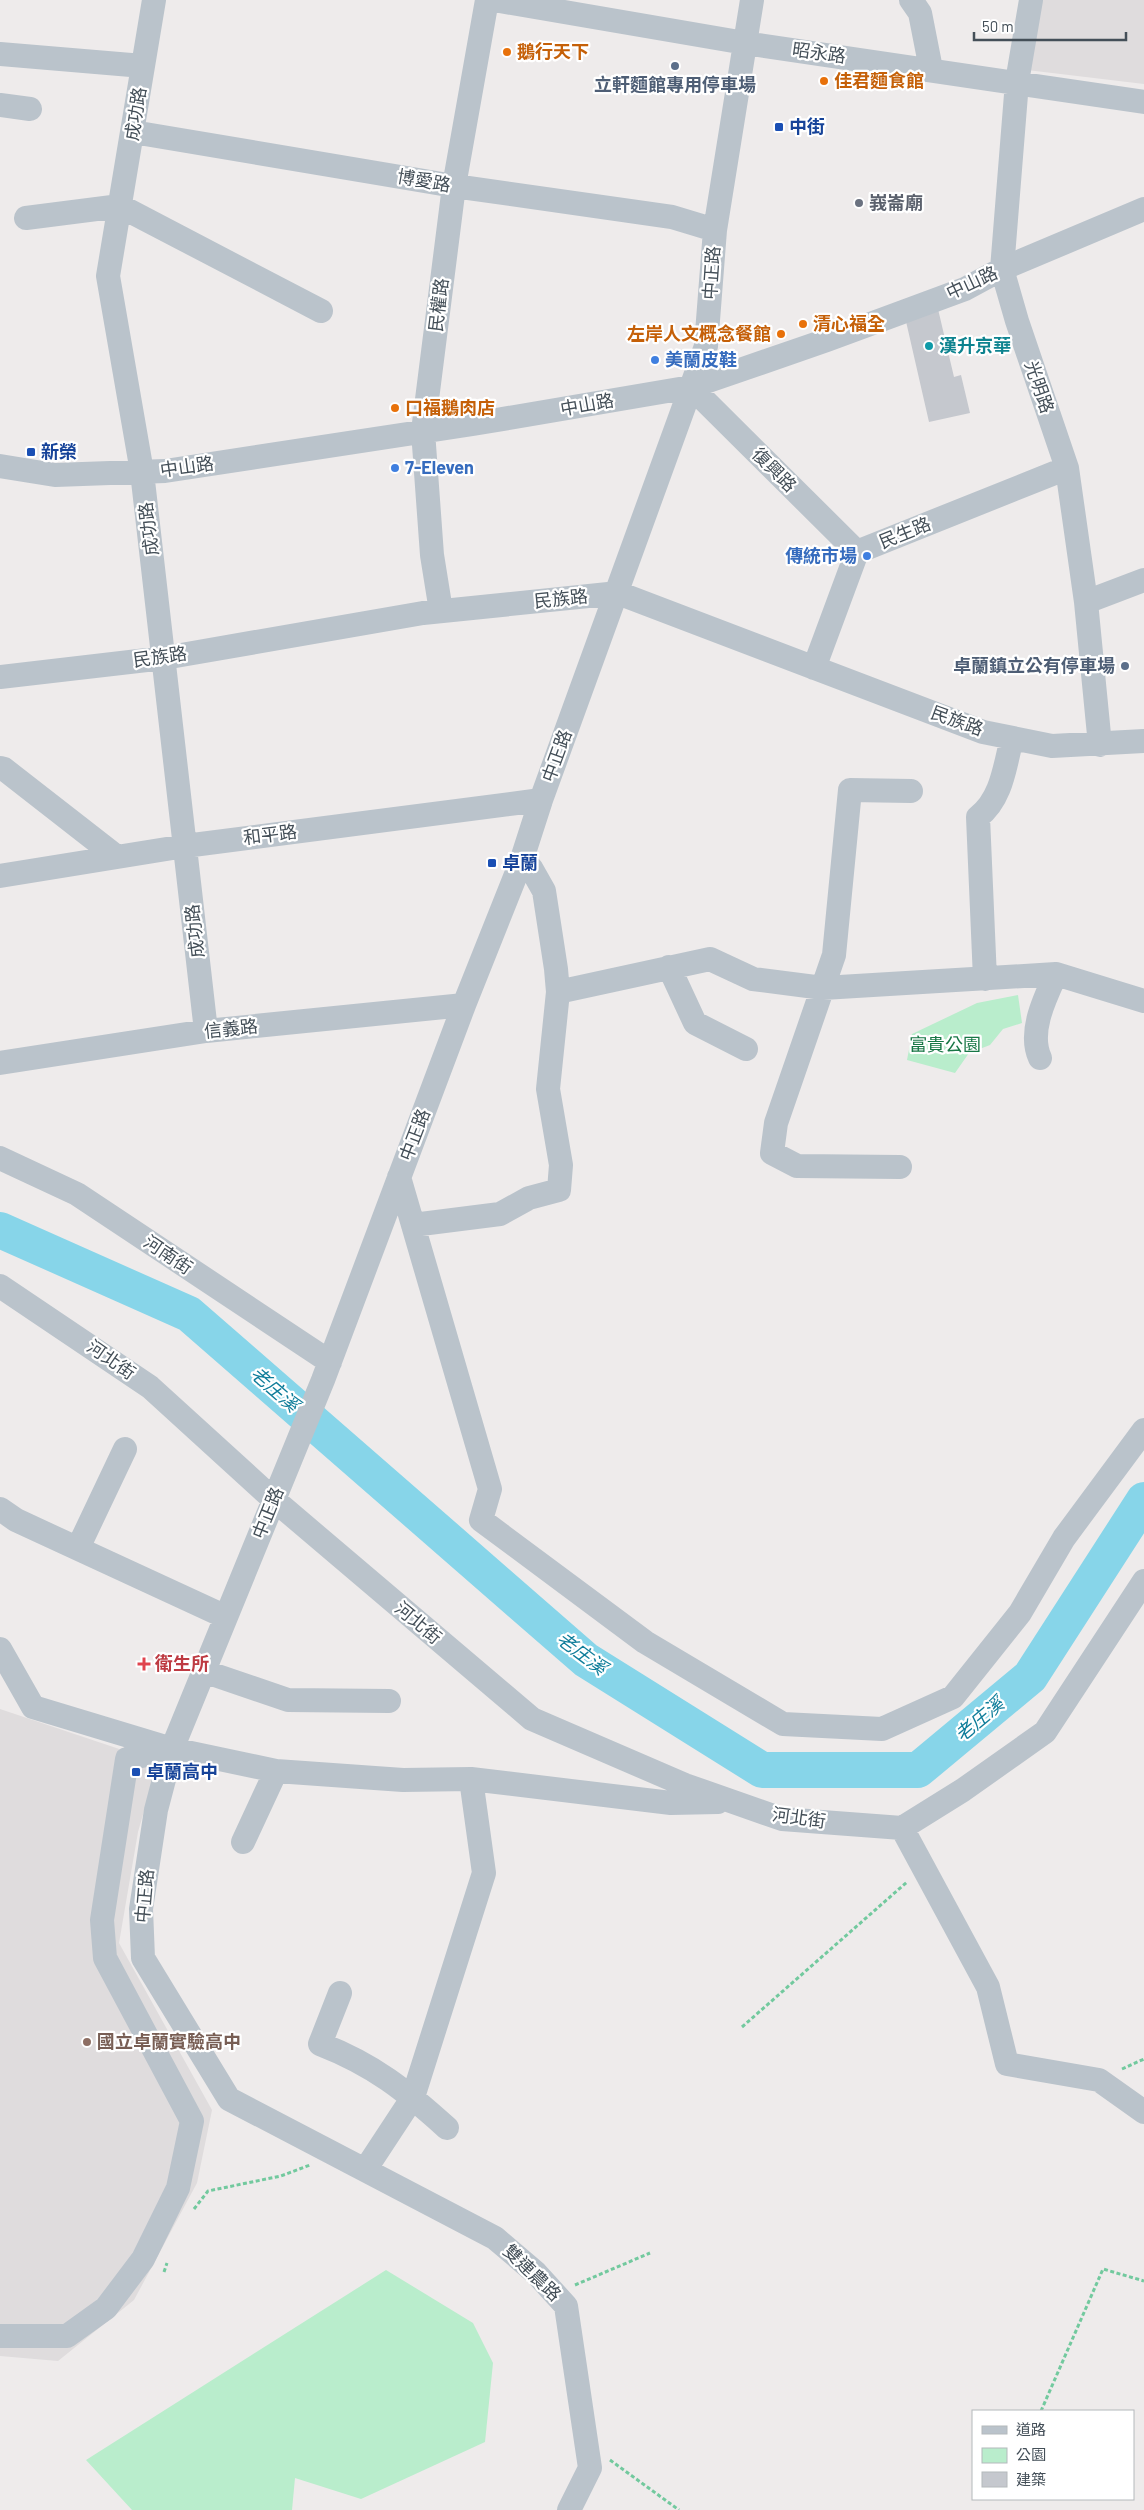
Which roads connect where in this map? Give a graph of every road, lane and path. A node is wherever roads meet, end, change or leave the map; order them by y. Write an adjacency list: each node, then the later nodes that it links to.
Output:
1 (154, 0): 9 (street, 成功路)
2 (486, 0): 16 (street, 民權路)
3 (494, 0): 7 (street, 昭永路)
4 (752, 0): 7 (street, 中正路)
5 (911, 0): 10 (street)
6 (1031, 0): 11 (street, 光明路)
7 (745, 43): 10 (street, 昭永路); 20 (street, 中正路)
8 (0, 54): 9 (street)
9 (144, 66): 15 (street, 成功路)
10 (931, 69): 11 (street, 昭永路)
11 (1016, 82): 12 (street, 昭永路); 21 (street, 光明路)
12 (1144, 102)
13 (0, 105): 14 (street)
14 (30, 108)
15 (133, 132): 16 (street, 博愛路); 17 (street, 成功路)
16 (454, 186): 20 (street, 博愛路); 24 (street, 民權路)
17 (120, 206): 19 (street); 22 (street); 27 (street, 成功路)
18 (1144, 209): 21 (street, 中山路)
19 (26, 218)
20 (715, 230): 23 (street, 中正路)
21 (1002, 269): 23 (street, 中山路); 26 (street, 光明路)
22 (321, 310)
23 (691, 387): 24 (street, 中山路); 28 (street, 復興路); 30 (street, 中正路)
24 (423, 431): 27 (street, 中山路); 32 (street, 民權路)
25 (0, 466): 27 (street, 中山路)
26 (1067, 468): 28 (street, 民生路); 31 (street, 光明路)
27 (142, 472): 33 (street, 成功路)
28 (857, 552): 34 (street, 民生路)
29 (1144, 580): 31 (street)
30 (618, 593): 32 (street, 民族路); 34 (street, 民族路); 41 (street, 中正路)
31 (1086, 602): 38 (street, 光明路)
32 (441, 611): 33 (street, 民族路)
33 (164, 658): 35 (street, 民族路); 42 (street, 成功路)
34 (814, 668): 36 (street, 民族路)
35 (0, 677)
36 (1012, 738): 38 (street, 民族路); 48 (street)
37 (1144, 741): 38 (street, 民族路)
38 (1100, 745)
39 (0, 768): 43 (street)
40 (911, 791): 49 (street)
41 (541, 800): 42 (street, 和平路); 44 (street, 中正路)
42 (185, 846): 43 (street, 和平路); 53 (street, 成功路)
43 (117, 857): 45 (street, 和平路)
44 (522, 862): 50 (street); 52 (street, 中正路)
45 (0, 876)
46 (669, 968): 49 (street); 50 (street); 54 (street)
47 (1056, 974): 48 (street); 51 (street); 55 (street)
48 (985, 978): 49 (street)
49 (823, 988): 58 (street)
50 (558, 992): 60 (street)
51 (1144, 1001)
52 (464, 1005): 53 (street, 信義路); 59 (street, 中正路)
53 (206, 1031): 56 (street, 信義路)
54 (746, 1049)
55 (1040, 1058)
56 (0, 1063)
57 (0, 1158): 62 (street, 河南街)
58 (900, 1167)
59 (399, 1177): 60 (street); 62 (street, 中正路)
60 (413, 1225): 63 (street)
61 (0, 1286): 65 (street, 河北街)
62 (327, 1371): 65 (street, 中正路)
63 (1144, 1430)
64 (125, 1449): 67 (street)
65 (273, 1499): 69 (street, 中正路); 76 (street, 河北街)
66 (0, 1509): 67 (street)
67 (78, 1548): 69 (street)
68 (1144, 1581): 77 (street)
69 (226, 1617): 71 (street, 中正路)
70 (0, 1649): 73 (street)
71 (204, 1672): 72 (street); 73 (street, 中正路)
72 (389, 1701)
73 (172, 1749): 74 (street); 85 (street, 中正路); 93 (street)
74 (276, 1772): 75 (street); 78 (street)
75 (471, 1779): 76 (street); 82 (street)
76 (732, 1801): 77 (street, 河北街)
77 (902, 1828): 79 (street)
78 (243, 1842)
79 (924, 1867): 81 (path); 83 (street)
80 (340, 1993): 82 (street)
81 (742, 2027)
82 (413, 2097): 84 (street); 86 (street)
83 (1144, 2112)
84 (447, 2128)
85 (337, 2156): 86 (street, 中正路); 87 (path)
86 (365, 2170): 92 (street, 雙連農路)
87 (191, 2212)
88 (650, 2253): 92 (path)
89 (170, 2254): 90 (path)
90 (164, 2272)
91 (1144, 2280): 94 (path)
92 (555, 2294): 95 (street, 雙連農路)
93 (0, 2336)
94 (1041, 2410)
95 (586, 2443): 96 (street, 雙連農路); 97 (path)
96 (569, 2510)
97 (679, 2510)

